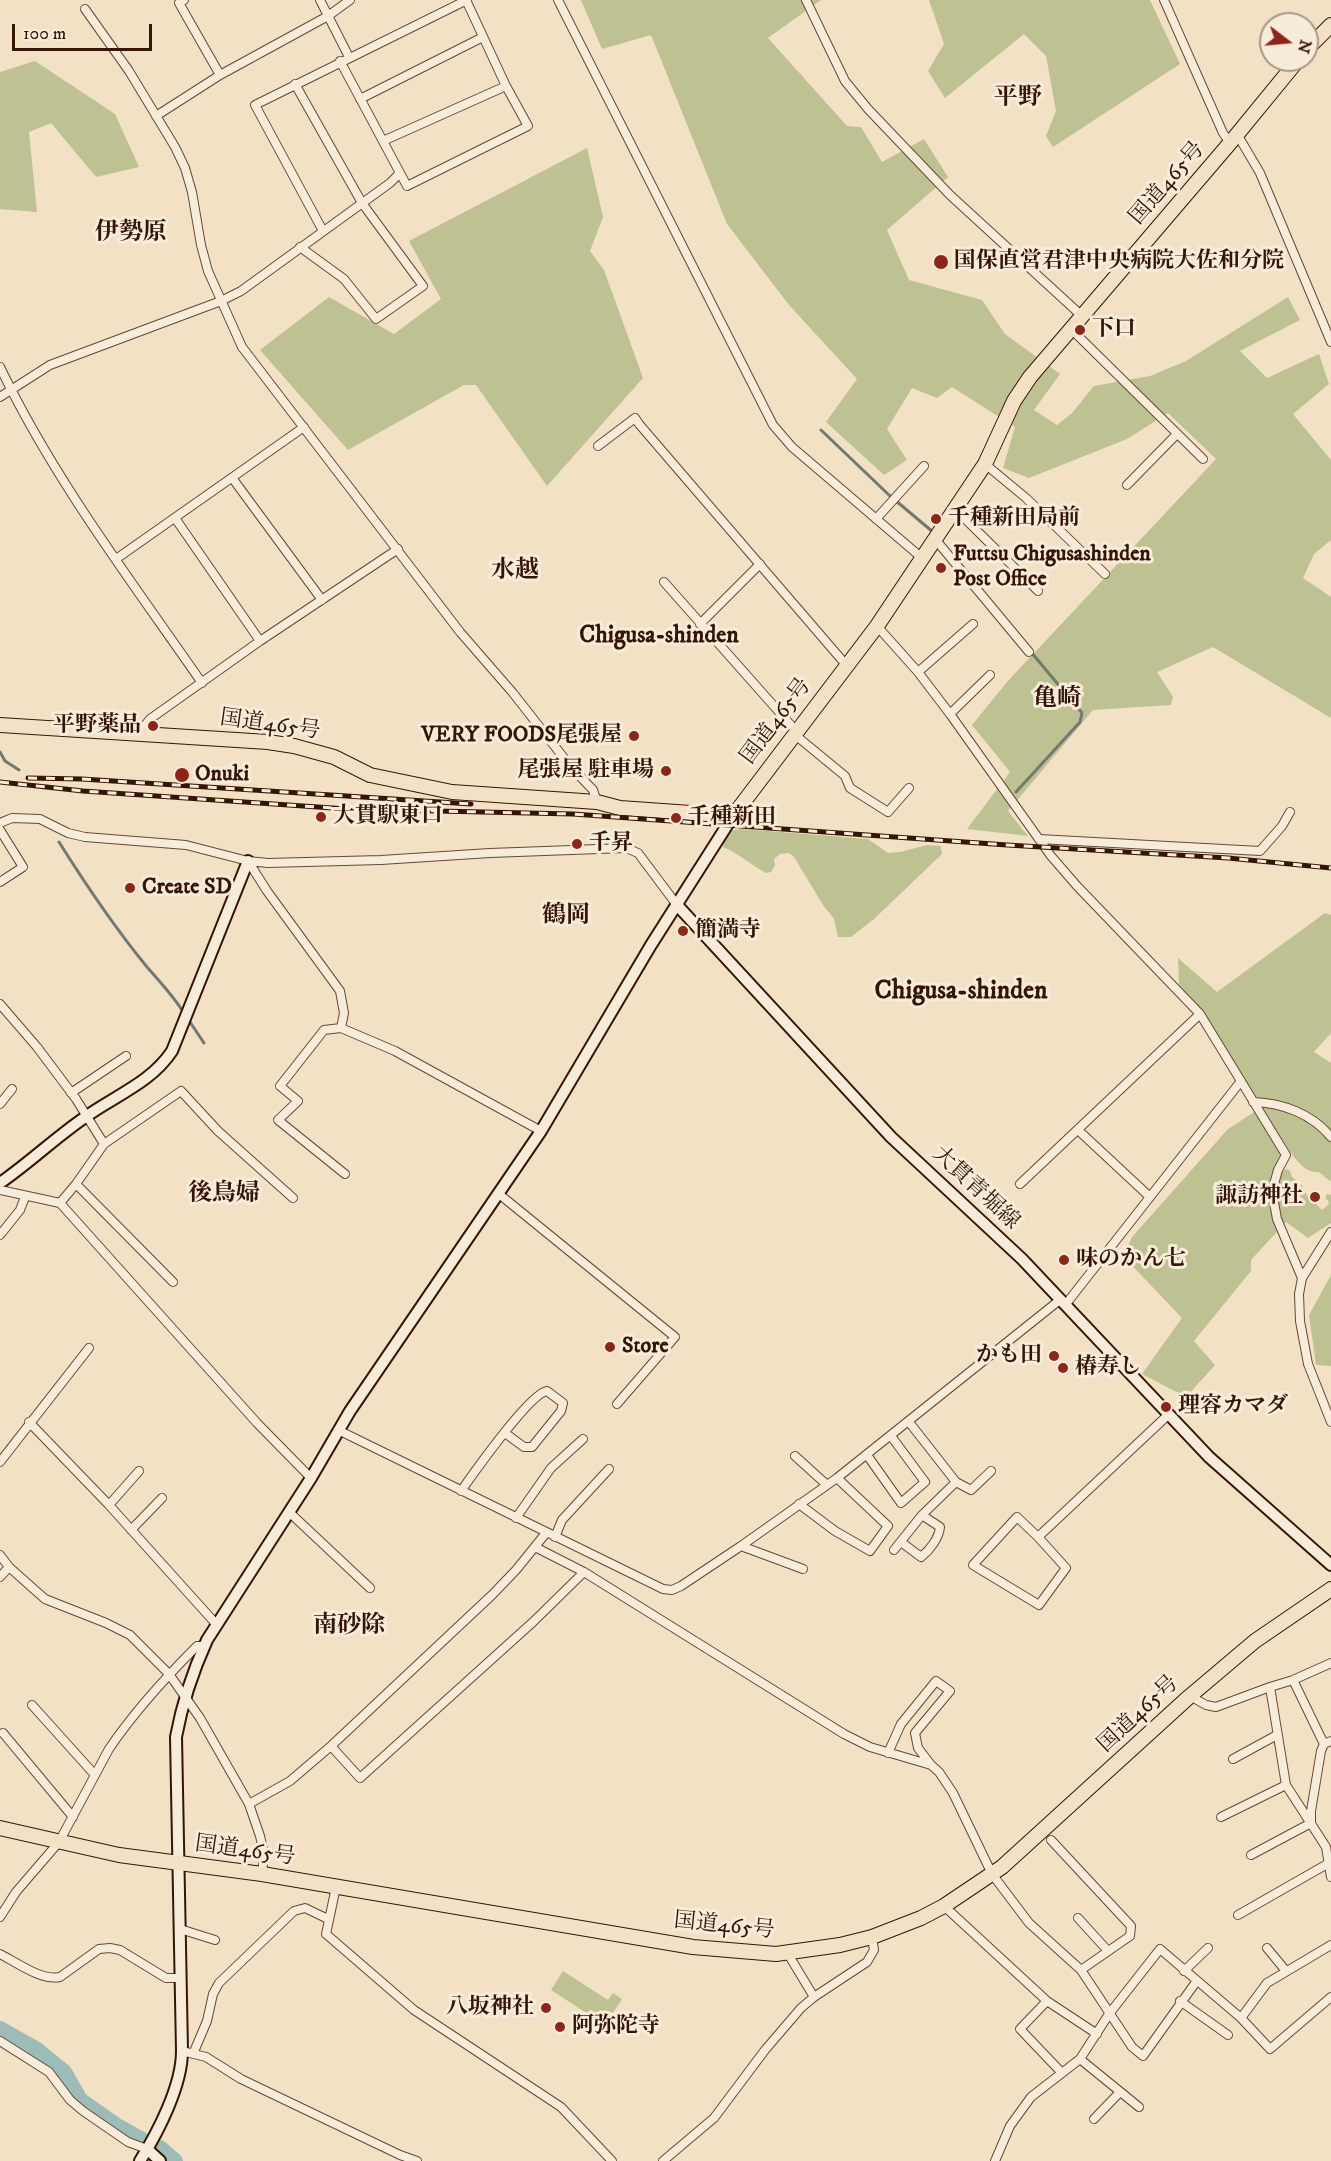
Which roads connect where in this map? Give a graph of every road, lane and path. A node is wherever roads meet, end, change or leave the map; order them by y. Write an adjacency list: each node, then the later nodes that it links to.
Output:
1 (184, 0): 16 (street)
2 (320, 0): 9 (street)
3 (350, 0): 9 (street)
4 (466, 0): 11 (street); 13 (street)
5 (558, 0): 44 (street)
6 (806, 0): 28 (street)
7 (1164, 0): 21 (street)
8 (86, 9): 20 (street)
9 (328, 16): 13 (street); 16 (street)
10 (1331, 25): 12 (highway)
11 (483, 37): 18 (street); 19 (street)
12 (1319, 37)
13 (348, 57): 14 (street)
14 (340, 62): 17 (street); 19 (street)
15 (1288, 72): 21 (highway, 国道465号)
16 (220, 75): 20 (street)
17 (295, 84): 24 (street); 25 (street)
18 (506, 86): 22 (street); 23 (street)
19 (360, 99): 22 (street)
20 (156, 116): 27 (street)
21 (1234, 139): 28 (highway, 国道465号); 30 (street)
22 (382, 141): 23 (street)
23 (400, 173): 24 (street)
24 (362, 203): 25 (street); 26 (street)
25 (323, 231): 26 (street)
26 (300, 247): 27 (street)
27 (221, 301): 32 (street); 34 (street)
28 (1082, 316): 29 (highway, 国道465号)
29 (1071, 329): 35 (street); 38 (highway, 国道465号)
30 (1331, 342)
31 (0, 367): 32 (street)
32 (11, 390): 33 (street); 48 (street)
33 (0, 396)
34 (304, 427): 40 (street); 46 (street)
35 (1177, 434): 37 (street); 41 (street)
36 (598, 446): 49 (street)
37 (1203, 459)
38 (986, 464): 42 (highway, 国道465号); 50 (street)
39 (924, 466): 44 (street)
40 (233, 478): 43 (street); 53 (street)
41 (1128, 485)
42 (955, 509): 45 (highway, 国道465号); 52 (street)
43 (175, 518): 48 (street); 57 (street)
44 (876, 519): 47 (street)
45 (934, 539): 47 (highway, 国道465号); 58 (street)
46 (398, 549): 53 (street); 68 (street)
47 (922, 558): 56 (highway, 国道465号)
48 (116, 559): 62 (street)
49 (760, 564): 54 (street); 59 (street)
50 (1105, 574)
51 (664, 582): 54 (street)
52 (1038, 591)
53 (322, 600): 57 (street)
54 (700, 624): 65 (street)
55 (973, 624): 60 (street)
56 (877, 627): 59 (highway, 国道465号); 60 (street)
57 (260, 641): 62 (street)
58 (1029, 652)
59 (847, 666): 65 (highway, 国道465号)
60 (918, 672): 63 (street)
61 (990, 675): 63 (street)
62 (202, 683): 66 (street)
63 (950, 714): 73 (street)
64 (0, 725): 66 (highway, 国道465号)
65 (795, 733): 67 (street); 70 (highway, 国道465号)
66 (138, 734): 68 (highway, 国道465号)
67 (909, 788)
68 (597, 802): 70 (highway, 国道465号)
69 (1290, 812): 73 (street)
70 (733, 816): 76 (street)
71 (0, 823): 74 (street)
72 (0, 830): 75 (street)
73 (1039, 838): 78 (street)
74 (248, 861): 76 (street); 79 (street); 86 (street)
75 (0, 882)
76 (677, 904): 88 (street); 105 (street, 大貫青堀線)
77 (0, 1004): 83 (street)
78 (1200, 1014): 81 (street); 87 (street)
79 (341, 1028): 88 (street); 91 (street)
80 (126, 1056): 83 (street)
81 (1241, 1082): 84 (street); 98 (street)
82 (12, 1089): 85 (street)
83 (71, 1093): 86 (street)
84 (1253, 1102): 89 (street); 103 (street)
85 (0, 1104)
86 (86, 1116): 90 (street); 92 (street)
87 (1078, 1130): 93 (street); 98 (street)
88 (541, 1131): 96 (street)
89 (1331, 1137)
90 (104, 1144): 94 (street); 99 (street)
91 (345, 1174)
92 (0, 1183)
93 (1020, 1184)
94 (76, 1185): 100 (street); 104 (street)
95 (0, 1190): 97 (street)
96 (499, 1194): 107 (street); 112 (street)
97 (24, 1197): 100 (street); 102 (street)
98 (1150, 1197): 105 (street)
99 (293, 1198)
100 (60, 1203): 122 (street)
101 (1331, 1232): 103 (street)
102 (0, 1235)
103 (1302, 1278): 111 (street)
104 (172, 1282)
105 (1063, 1301): 108 (street, 大貫青堀線); 110 (street)
106 (89, 1348): 109 (street)
107 (618, 1404)
108 (1168, 1415): 136 (street); 142 (street, 大貫青堀線)
109 (29, 1422): 118 (street); 129 (street)
110 (909, 1422): 114 (street); 124 (street)
111 (1331, 1422)
112 (338, 1430): 122 (street); 126 (street)
113 (505, 1433): 113 (street); 126 (street)
114 (891, 1436): 116 (street); 116 (street)
115 (583, 1439): 132 (street)
116 (867, 1455): 123 (street)
117 (795, 1456): 125 (street)
118 (0, 1462)
119 (609, 1469): 135 (street)
120 (139, 1471): 129 (street)
121 (991, 1472): 124 (street)
122 (310, 1478): 130 (street)
123 (837, 1478): 125 (street); 128 (street)
124 (956, 1482): 131 (street)
125 (827, 1485): 128 (street)
126 (460, 1491): 132 (street)
127 (162, 1498): 133 (street)
128 (799, 1504): 138 (street)
129 (109, 1505): 133 (street)
130 (289, 1512): 147 (street); 149 (street)
131 (922, 1515): 137 (street); 137 (street)
132 (516, 1518): 134 (street)
133 (131, 1530): 149 (street)
134 (546, 1533): 135 (street); 139 (street)
135 (555, 1537): 138 (street)
136 (1038, 1537): 136 (street)
137 (901, 1542): 140 (street)
138 (741, 1546): 144 (street)
139 (535, 1547): 145 (street); 161 (street)
140 (894, 1550)
141 (0, 1556): 143 (street)
142 (1331, 1565)
143 (9, 1567): 146 (street); 152 (street)
144 (803, 1569)
145 (584, 1572): 161 (street); 162 (street)
146 (0, 1577)
147 (370, 1588)
148 (1331, 1588): 155 (highway, 国道465号)
149 (217, 1625): 150 (street)
150 (205, 1646): 152 (street); 156 (street)
151 (1331, 1663): 153 (street)
152 (169, 1674): 156 (street); 165 (street)
153 (1293, 1680): 154 (street); 160 (street)
154 (1270, 1687): 155 (street); 159 (street)
155 (1190, 1696): 178 (highway, 国道465号)
156 (186, 1698): 167 (street); 176 (street)
157 (32, 1705): 165 (street)
158 (3, 1733): 168 (street)
159 (1277, 1735): 163 (street); 166 (street)
160 (1327, 1743): 170 (street)
161 (331, 1746): 167 (street)
162 (888, 1752): 164 (street); 164 (street)
163 (1233, 1759)
164 (931, 1764): 178 (street)
165 (95, 1775): 168 (street)
166 (1286, 1785): 169 (street); 170 (street)
167 (249, 1804): 177 (street)
168 (73, 1817): 173 (street)
169 (1221, 1817)
170 (1311, 1823): 174 (street); 175 (street)
171 (0, 1828): 173 (highway, 国道465号)
172 (1052, 1840): 192 (street)
173 (59, 1842): 176 (highway, 国道465号); 183 (street)
174 (1251, 1855)
175 (1329, 1863): 179 (street); 182 (street)
176 (179, 1864): 177 (highway, 国道465号); 186 (street)
177 (262, 1874): 180 (highway, 国道465号)
178 (992, 1874): 181 (highway, 国道465号); 195 (street)
179 (1331, 1877)
180 (336, 1887): 185 (street); 194 (highway, 国道465号)
181 (944, 1906): 187 (highway, 国道465号); 202 (street)
182 (1238, 1915)
183 (0, 1917)
184 (1078, 1918): 192 (street)
185 (328, 1919): 210 (street); 220 (street)
186 (180, 1929): 188 (street); 198 (street)
187 (872, 1937): 194 (highway, 国道465号); 200 (street)
188 (215, 1940)
189 (1331, 1945): 197 (street)
190 (1208, 1948): 196 (street)
191 (1267, 1948): 197 (street)
192 (1108, 1951): 195 (street)
193 (0, 1954): 198 (street)
194 (788, 1954): 200 (street)
195 (1081, 1970): 204 (street)
196 (1184, 1971): 199 (street); 204 (street)
197 (1286, 1971): 205 (street)
198 (181, 1978): 209 (street)
199 (1196, 1982): 203 (street); 205 (street)
200 (814, 1997): 221 (street)
201 (1331, 1997): 205 (street)
202 (1047, 2001): 206 (street); 212 (street)
203 (1180, 2001): 204 (street); 207 (street)
204 (1109, 2014): 206 (street)
205 (1241, 2018)
206 (1098, 2034): 211 (street)
207 (1228, 2035)
208 (0, 2041): 216 (street)
209 (182, 2051): 210 (street); 216 (street)
210 (193, 2054): 219 (street)
211 (1080, 2059): 212 (street); 213 (street)
212 (1062, 2073): 222 (street)
213 (1120, 2092): 214 (street); 215 (street)
214 (1139, 2107)
215 (1094, 2119)
216 (147, 2149): 217 (street); 218 (street)
217 (140, 2161)
218 (160, 2161)
219 (417, 2161)
220 (612, 2161)
221 (663, 2161)
222 (995, 2161)

